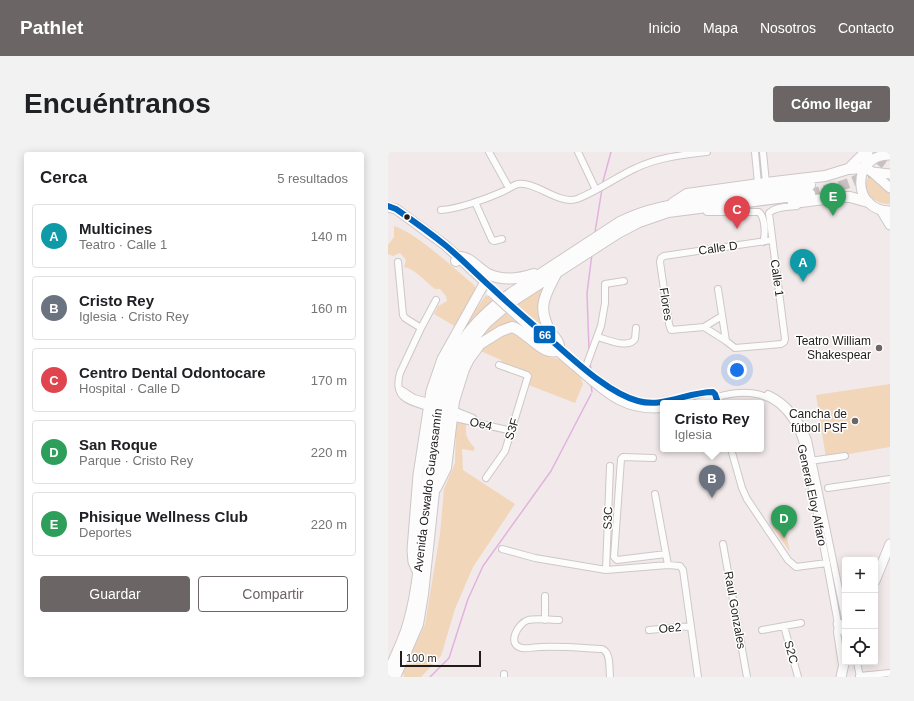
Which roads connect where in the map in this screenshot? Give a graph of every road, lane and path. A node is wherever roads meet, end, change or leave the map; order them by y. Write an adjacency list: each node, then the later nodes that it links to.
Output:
1 (489, 152): 13 (street)
2 (578, 152): 15 (street)
3 (707, 152): 7 (street)
4 (755, 152): 12 (street)
5 (763, 152): 12 (street)
6 (867, 152): 9 (street); 10 (street)
7 (666, 154): 15 (street)
8 (890, 155): 10 (street)
9 (848, 169): 10 (main road); 12 (main road)
10 (867, 169): 11 (street); 14 (street); 18 (street)
11 (890, 174)
12 (762, 183): 19 (main road)
13 (509, 188): 15 (street); 17 (street)
14 (890, 188)
15 (596, 190)
16 (810, 193): 18 (main road); 19 (main road, Avenida Oswaldo Guayasamín); 22 (main road, Avenida Oswaldo Guayasamín); 24 (main road); 27 (street, Calle 1)
17 (475, 202): 21 (street); 26 (street)
18 (868, 202): 23 (street)
19 (669, 205): 32 (main road, Avenida Oswaldo Guayasamín)
20 (389, 206): 30 (street)
21 (441, 210)
22 (683, 210): 24 (main road); 33 (main road, Avenida Oswaldo Guayasamín)
23 (886, 210): 25 (street)
24 (707, 212): 28 (street)
25 (890, 225)
26 (502, 238)
27 (772, 240): 28 (street, Calle D); 43 (street, Calle 1)
28 (763, 242): 29 (street, Calle D)
29 (664, 256): 39 (street, Flores)
30 (457, 259): 32 (main road); 35 (street)
31 (398, 262): 40 (street)
32 (547, 269): 60 (main road, Avenida Oswaldo Guayasamín)
33 (558, 270): 44 (main road); 64 (main road, Avenida Oswaldo Guayasamín)
34 (624, 282): 42 (street)
35 (484, 284): 44 (street, bridge); 51 (street)
36 (718, 289): 38 (street)
37 (436, 300): 40 (street)
38 (722, 316): 39 (street); 43 (street)
39 (704, 327): 43 (street)
40 (421, 328): 51 (street)
41 (636, 328): 42 (street)
42 (598, 337): 46 (street)
43 (726, 341)
44 (557, 349): 46 (street); 52 (street); 53 (main road)
45 (499, 365): 54 (street, S3F)
46 (586, 369): 50 (street)
47 (766, 393): 58 (street)
48 (670, 400): 49 (street)
49 (718, 400): 58 (street, General Eloy Alfaro)
50 (660, 402)
51 (428, 405): 60 (street)
52 (660, 409)
53 (452, 414): 54 (street, Oe4); 64 (main road)
54 (512, 430): 61 (street, S3F)
55 (732, 452): 70 (street)
56 (846, 456): 58 (street)
57 (653, 458): 69 (street)
58 (809, 461): 70 (street, General Eloy Alfaro); 75 (street)
59 (610, 466): 72 (street, S3C)
60 (423, 476): 88 (main road, Avenida Oswaldo Guayasamín)
61 (486, 478)
62 (890, 479): 63 (street)
63 (828, 488)
64 (434, 489): 88 (main road, Avenida Oswaldo Guayasamín)
65 (655, 494): 69 (street)
66 (723, 544): 92 (street, Raul Gonzales)
67 (890, 544): 73 (street)
68 (502, 548): 72 (street)
69 (666, 554): 71 (street)
70 (827, 563): 76 (street, General Eloy Alfaro)
71 (668, 565): 72 (street); 81 (street)
72 (606, 570)
73 (878, 574)
74 (545, 596): 77 (street)
75 (842, 618)
76 (842, 619)
77 (545, 620): 78 (street); 90 (street)
78 (559, 620)
79 (801, 623): 82 (street)
80 (842, 624): 85 (street, General Eloy Alfaro)
81 (691, 626): 83 (street, Oe2); 91 (street)
82 (784, 626): 84 (street); 93 (street, S2C)
83 (649, 630)
84 (762, 630)
85 (842, 654)
86 (844, 665): 94 (street)
87 (858, 665): 95 (street)
88 (392, 670)
89 (890, 673): 95 (street)
90 (610, 677)
91 (698, 677)
92 (747, 677)
93 (798, 677)
94 (841, 677)
95 (860, 677)

